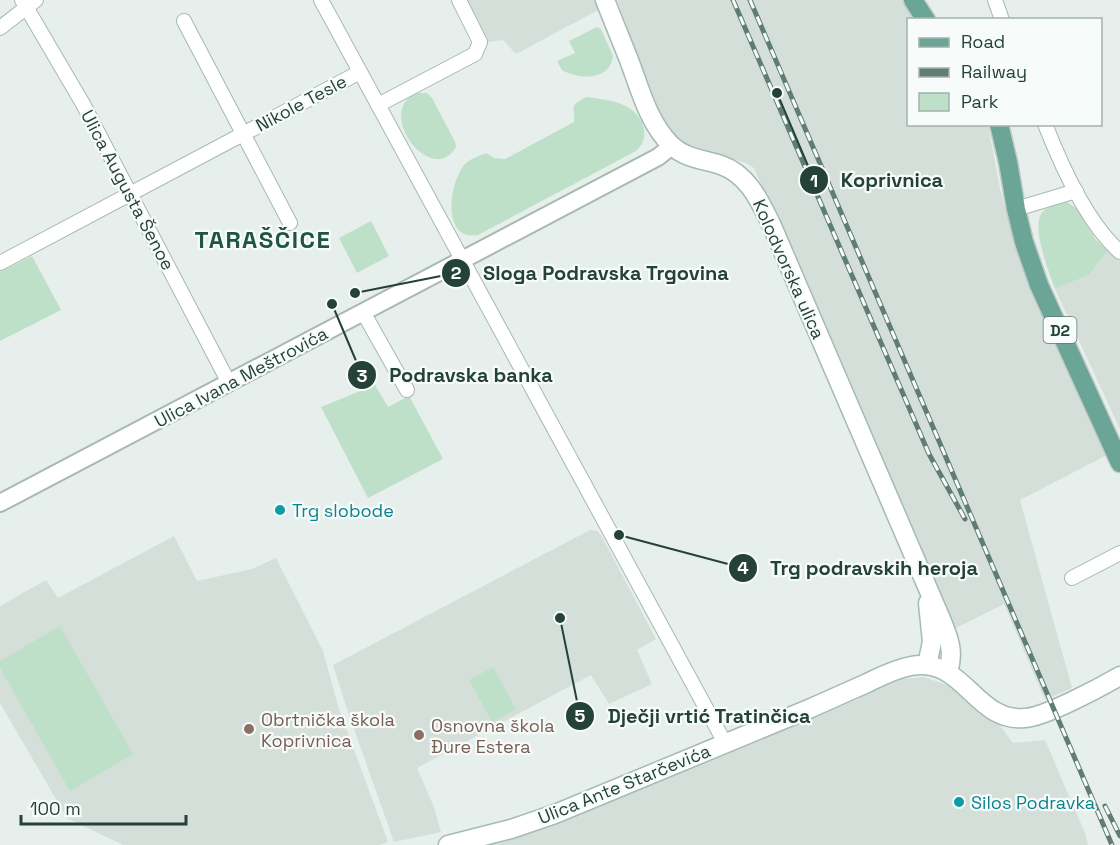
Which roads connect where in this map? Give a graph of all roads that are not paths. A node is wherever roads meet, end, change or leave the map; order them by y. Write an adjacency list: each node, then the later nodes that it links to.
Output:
1 (321, 0): 11 (street)
2 (459, 0): 12 (street)
3 (605, 0): 16 (main road, Kolodvorska ulica)
4 (913, 0): 7 (main road)
5 (995, 0): 8 (street)
6 (28, 2): 10 (street); 18 (street, Ulica Augusta Šenoe)
7 (925, 18)
8 (1001, 18)
9 (184, 21): 15 (street, Nikole Tesle)
10 (0, 28)
11 (360, 72): 12 (street); 15 (street, Nikole Tesle)
12 (378, 105): 22 (street)
13 (999, 126): 19 (main road, D2)
14 (1046, 126): 17 (street)
15 (243, 134): 18 (street, Nikole Tesle); 20 (street, Nikole Tesle)
16 (672, 146): 22 (street, Ulica Ivana Meštrovića); 31 (main road, Kolodvorska ulica)
17 (1076, 191): 19 (street); 21 (street)
18 (129, 194): 23 (street, Nikole Tesle); 25 (street, Ulica Augusta Šenoe)
19 (1016, 209): 27 (main road, D2)
20 (290, 223)
21 (1120, 252)
22 (463, 260): 24 (street, Ulica Ivana Meštrovića); 35 (street)
23 (0, 263)
24 (363, 312): 25 (street, Ulica Ivana Meštrovića); 26 (street)
25 (229, 383): 28 (street, Ulica Ivana Meštrovića)
26 (406, 390)
27 (1120, 463)
28 (0, 503)
29 (1120, 553): 30 (street)
30 (1072, 578)
31 (925, 584): 32 (main road, Kolodvorska ulica); 33 (main road, Kolodvorska ulica)
32 (927, 665): 33 (main road, Ulica Ante Starčevića); 35 (main road, Ulica Ante Starčevića)
33 (948, 671): 34 (main road, Ulica Ante Starčevića)
34 (1120, 676)
35 (725, 743): 36 (main road, Ulica Ante Starčevića)
36 (448, 845)

